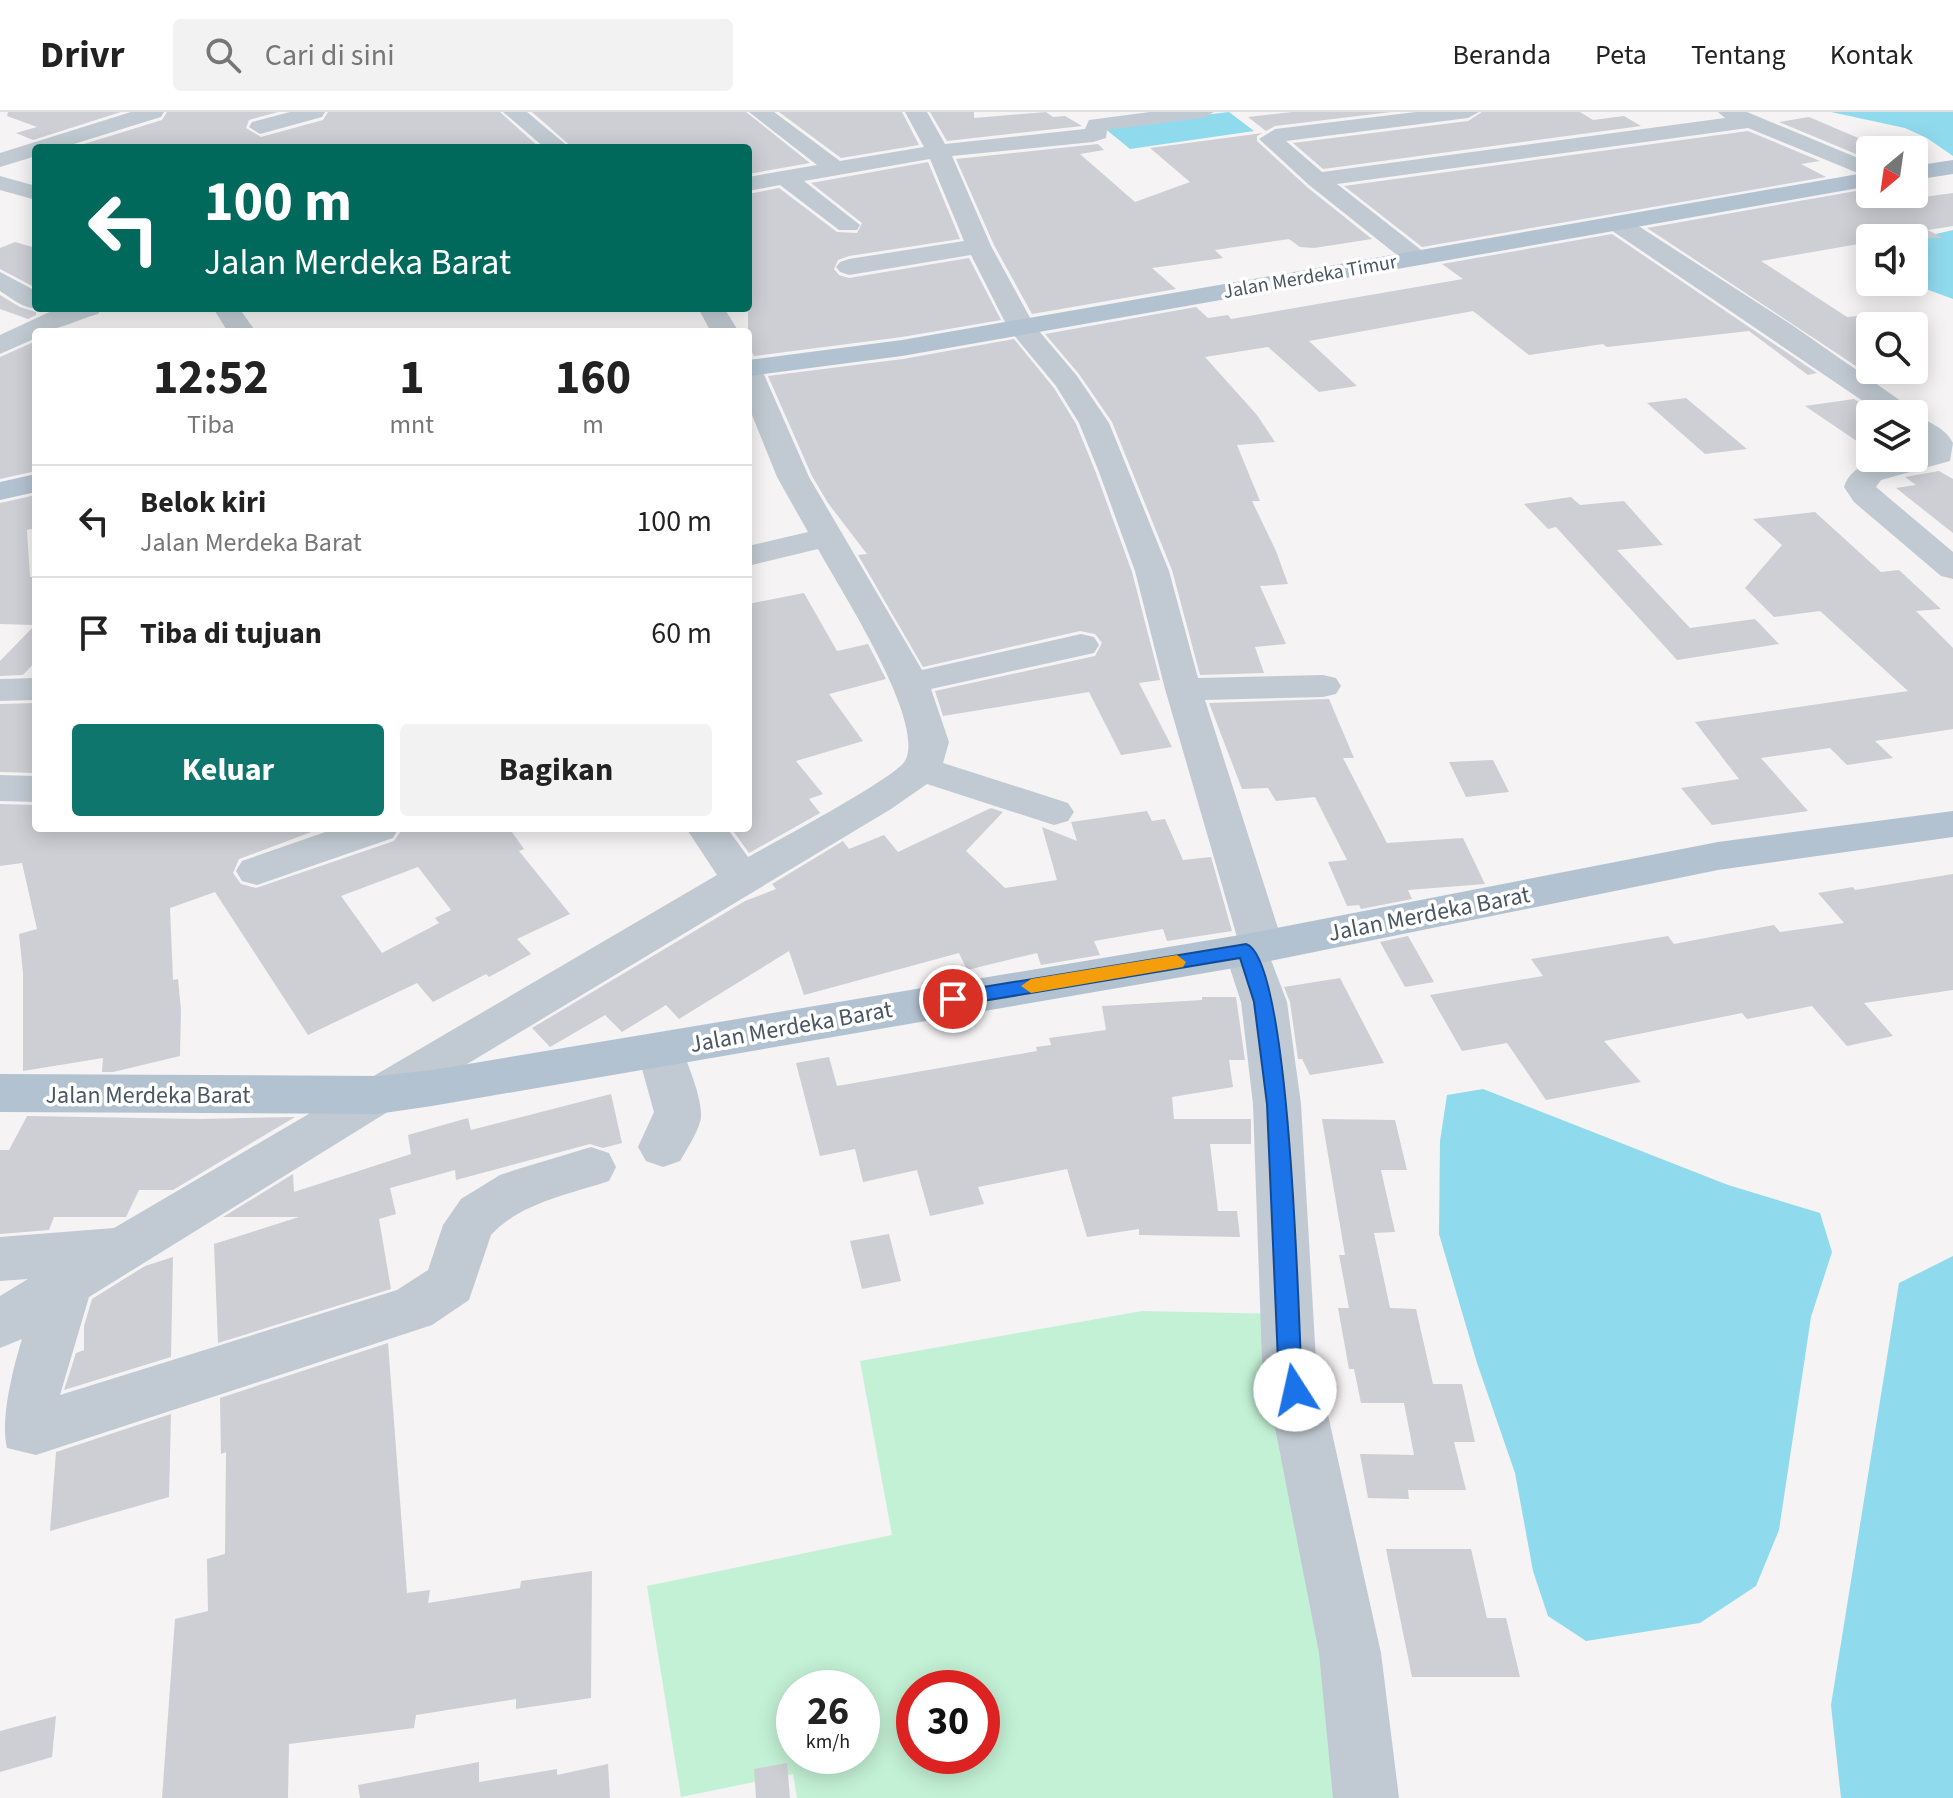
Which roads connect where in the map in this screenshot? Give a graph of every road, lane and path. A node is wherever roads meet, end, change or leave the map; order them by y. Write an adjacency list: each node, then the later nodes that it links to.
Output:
1 (153, 112): 11 (street)
2 (314, 112): 10 (street)
3 (514, 112): 12 (street)
4 (760, 112): 18 (street)
5 (916, 112): 15 (street)
6 (1203, 112): 15 (street)
7 (1468, 112): 22 (street)
8 (1729, 112): 9 (street)
9 (1752, 121): 17 (street); 22 (street)
10 (284, 141)
11 (65, 144)
12 (554, 144)
13 (32, 153): 14 (street)
14 (0, 160)
15 (943, 162): 16 (street); 18 (street); 29 (street)
16 (1023, 165)
17 (1856, 165)
18 (835, 168): 21 (street)
19 (1950, 170): 20 (main road)
20 (1928, 172)
21 (784, 177): 25 (street); 28 (street)
22 (1317, 180): 30 (street)
23 (1856, 181): 27 (main road, Jalan Merdeka Timur)
24 (0, 183): 26 (street)
25 (752, 183)
26 (32, 192)
27 (1617, 223): 30 (main road, Jalan Merdeka Timur); 39 (street)
28 (848, 225)
29 (979, 246): 31 (street); 35 (street)
30 (1416, 258): 35 (main road, Jalan Merdeka Timur)
31 (849, 267)
32 (0, 280): 33 (street)
33 (32, 300)
34 (42, 312): 36 (street)
35 (1022, 328): 37 (main road, Jalan Merdeka Timur); 52 (street)
36 (0, 346)
37 (752, 368)
38 (752, 379): 45 (street)
39 (1881, 400)
40 (1928, 432): 41 (street)
41 (1928, 458)
42 (1874, 472): 47 (street)
43 (32, 484): 44 (main road)
44 (0, 491)
45 (828, 537): 46 (street); 49 (street)
46 (752, 555)
47 (1953, 569)
48 (1081, 645): 49 (street)
49 (911, 683): 54 (street)
50 (1323, 686): 52 (street)
51 (32, 689): 53 (street)
52 (1183, 689): 63 (street)
53 (0, 690)
54 (922, 769): 57 (street); 62 (street)
55 (0, 788): 56 (street)
56 (32, 789)
57 (1054, 812)
58 (1953, 824): 63 (main road, Jalan Merdeka Barat)
59 (368, 832): 61 (street)
60 (709, 832): 62 (street)
61 (257, 871)
62 (741, 879): 66 (street)
63 (1254, 949): 64 (main road, Jalan Merdeka Barat); 73 (street)
64 (660, 1051): 66 (main road, Jalan Merdeka Barat); 67 (street)
65 (0, 1093): 66 (main road, Jalan Merdeka Barat)
66 (377, 1095): 69 (street)
67 (663, 1147)
68 (591, 1167): 71 (street)
69 (123, 1249): 70 (street); 71 (street)
70 (0, 1259)
71 (66, 1286): 72 (street)
72 (0, 1324)
73 (1366, 1798)

